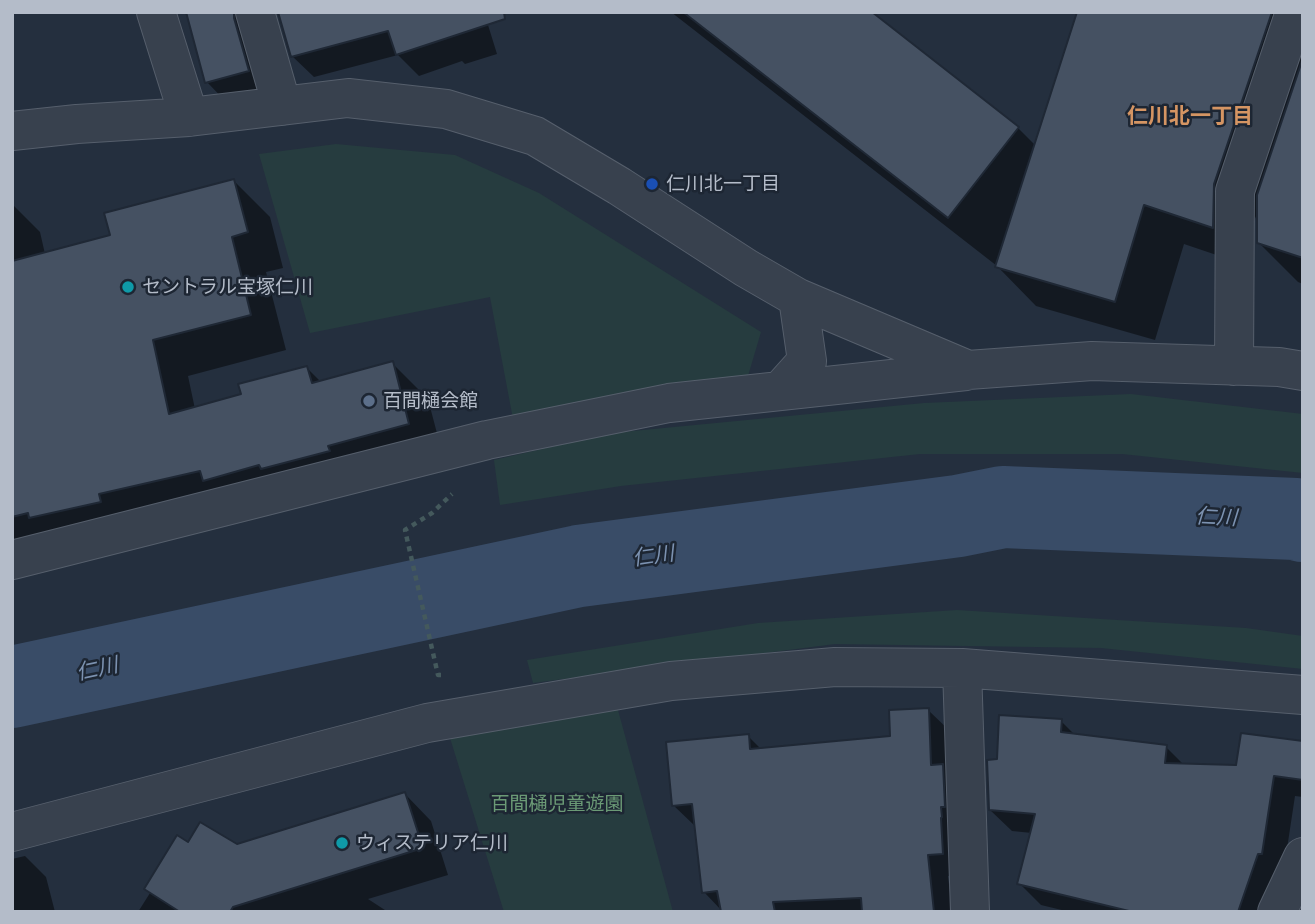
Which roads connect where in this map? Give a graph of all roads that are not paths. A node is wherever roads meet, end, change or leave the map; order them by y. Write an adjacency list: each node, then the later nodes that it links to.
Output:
1 (156, 12): 5 (street)
2 (255, 12): 4 (street)
3 (1295, 12): 8 (street)
4 (282, 106): 5 (street); 7 (street)
5 (189, 117): 6 (street)
6 (12, 131)
7 (798, 298): 9 (street); 11 (street)
8 (1234, 366): 9 (street); 10 (street)
9 (968, 370): 11 (street)
10 (1303, 371)
11 (781, 390): 12 (street)
12 (12, 560)
13 (962, 668): 14 (street); 15 (street); 17 (street)
14 (1303, 695)
15 (12, 832)
16 (1303, 857): 18 (street)
17 (970, 912)
18 (1277, 912)

